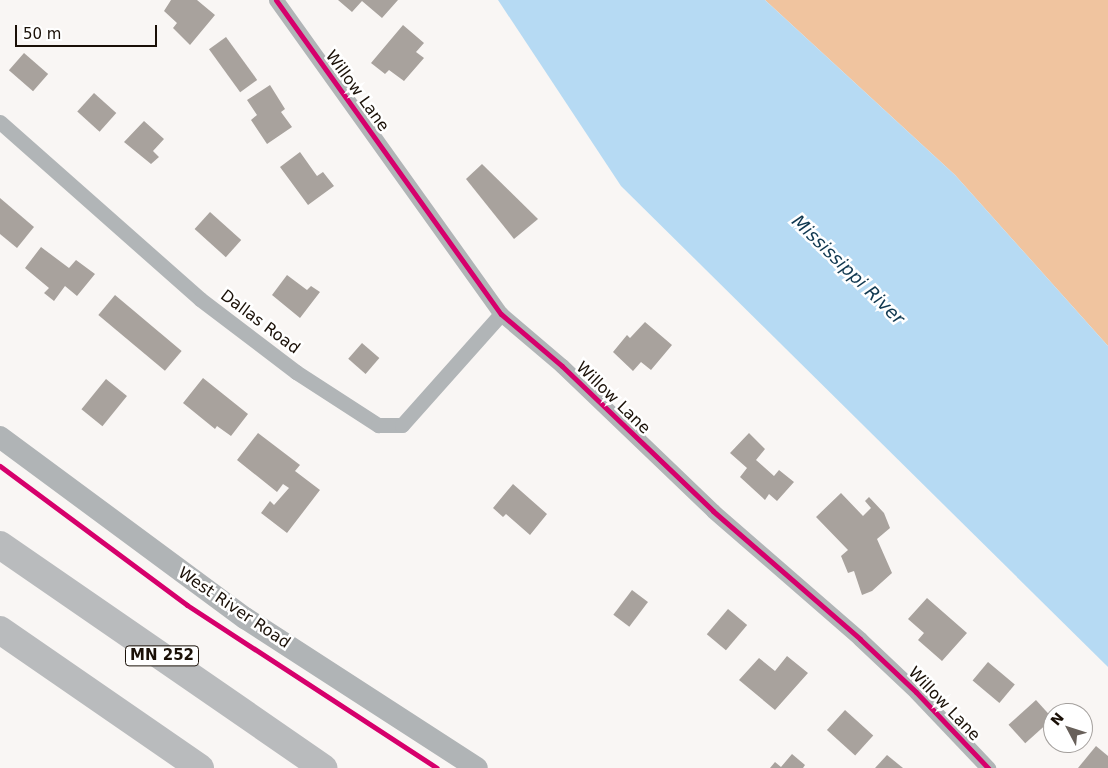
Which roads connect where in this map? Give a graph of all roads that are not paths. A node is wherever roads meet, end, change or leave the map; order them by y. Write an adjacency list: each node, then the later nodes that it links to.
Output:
1 (276, 0): 3 (street, Willow Lane)
2 (0, 122): 3 (street, Dallas Road)
3 (501, 314): 10 (street, Willow Lane)
4 (0, 437): 9 (street, West River Road)
5 (0, 544): 8 (highway, MN 252)
6 (0, 630): 7 (highway)
7 (200, 768)
8 (323, 768)
9 (477, 768)
10 (988, 768)

